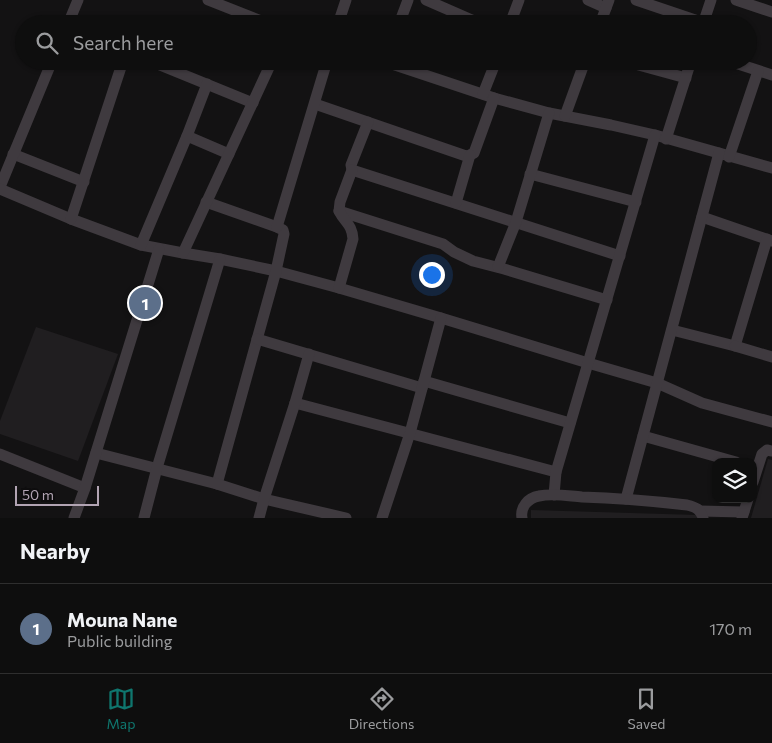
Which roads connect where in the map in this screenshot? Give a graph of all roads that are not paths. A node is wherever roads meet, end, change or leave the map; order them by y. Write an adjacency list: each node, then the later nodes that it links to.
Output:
1 (78, 0): 13 (street)
2 (208, 0): 14 (street)
3 (346, 0): 15 (street)
4 (408, 0): 16 (street)
5 (426, 0): 17 (street)
6 (519, 0): 18 (street)
7 (588, 0): 11 (street)
8 (636, 0): 19 (street)
9 (711, 0): 20 (street)
10 (736, 0): 12 (street)
11 (607, 4)
12 (772, 12)
13 (72, 15)
14 (246, 15)
15 (341, 15)
16 (403, 15)
17 (460, 15)
18 (513, 15)
19 (678, 15)
20 (706, 15)
21 (48, 70): 44 (street)
22 (120, 70): 51 (street)
23 (172, 70): 35 (street)
24 (268, 70): 37 (street)
25 (324, 70): 38 (street)
26 (409, 70): 36 (street)
27 (494, 70): 36 (street)
28 (583, 70): 40 (street)
29 (657, 70): 34 (street)
30 (688, 70): 34 (street)
31 (755, 70): 32 (street)
32 (758, 71): 33 (street); 47 (street)
33 (772, 75)
34 (686, 78): 43 (street)
35 (207, 84): 37 (street); 42 (street)
36 (489, 96): 39 (street); 46 (street)
37 (253, 102): 45 (street)
38 (315, 104): 41 (street); 60 (street)
39 (549, 113): 40 (street); 50 (street)
40 (565, 116): 43 (street)
41 (368, 122): 46 (street); 49 (street)
42 (187, 136): 45 (street); 62 (street)
43 (661, 137): 47 (street); 54 (street)
44 (14, 154): 51 (street); 52 (street)
45 (229, 154): 53 (street)
46 (470, 155): 55 (street)
47 (724, 155): 48 (street); 57 (street)
48 (772, 168)
49 (352, 170): 55 (street); 56 (street)
50 (530, 174): 54 (street); 59 (street)
51 (84, 182): 58 (street)
52 (0, 188): 58 (street)
53 (206, 202): 60 (street); 64 (street)
54 (636, 202): 65 (street)
55 (456, 203): 59 (street)
56 (339, 211): 67 (street); 69 (street)
57 (702, 217): 61 (street); 72 (street)
58 (71, 220): 62 (street)
59 (516, 222): 65 (street); 67 (street)
60 (278, 227): 68 (street)
61 (769, 240): 74 (street)
62 (141, 245): 63 (street)
63 (158, 249): 64 (street); 86 (street)
64 (184, 253): 66 (street)
65 (620, 256): 70 (street)
66 (220, 258): 68 (street); 90 (street)
67 (498, 267): 70 (street)
68 (276, 271): 69 (street); 73 (street)
69 (339, 288): 71 (street)
70 (607, 300): 77 (street)
71 (441, 318): 77 (street); 79 (street)
72 (672, 330): 74 (street); 78 (street)
73 (257, 339): 75 (street); 92 (street)
74 (735, 346): 76 (street)
75 (309, 354): 79 (street); 80 (street)
76 (772, 357)
77 (588, 363): 78 (street); 82 (street)
78 (657, 383): 81 (street); 84 (street)
79 (423, 384): 82 (street); 83 (street)
80 (295, 403): 83 (street); 95 (street)
81 (772, 422)
82 (570, 423): 91 (street)
83 (410, 433): 91 (street); 105 (street)
84 (643, 436): 88 (street); 96 (street)
85 (772, 451): 89 (street)
86 (96, 453): 90 (street); 93 (street)
87 (0, 454): 93 (street)
88 (722, 458)
89 (757, 463)
90 (157, 468): 92 (street); 102 (street)
91 (556, 472): 94 (street)
92 (217, 484): 95 (street)
93 (85, 488): 101 (street)
94 (554, 496): 96 (street); 106 (street)
95 (264, 499): 98 (street); 103 (street)
96 (626, 499): 99 (street)
97 (747, 503): 100 (street)
98 (308, 514): 104 (street)
99 (702, 514): 100 (street)
100 (743, 515)
101 (74, 518)
102 (144, 518)
103 (259, 518)
104 (346, 518)
105 (382, 518)
106 (522, 518)

